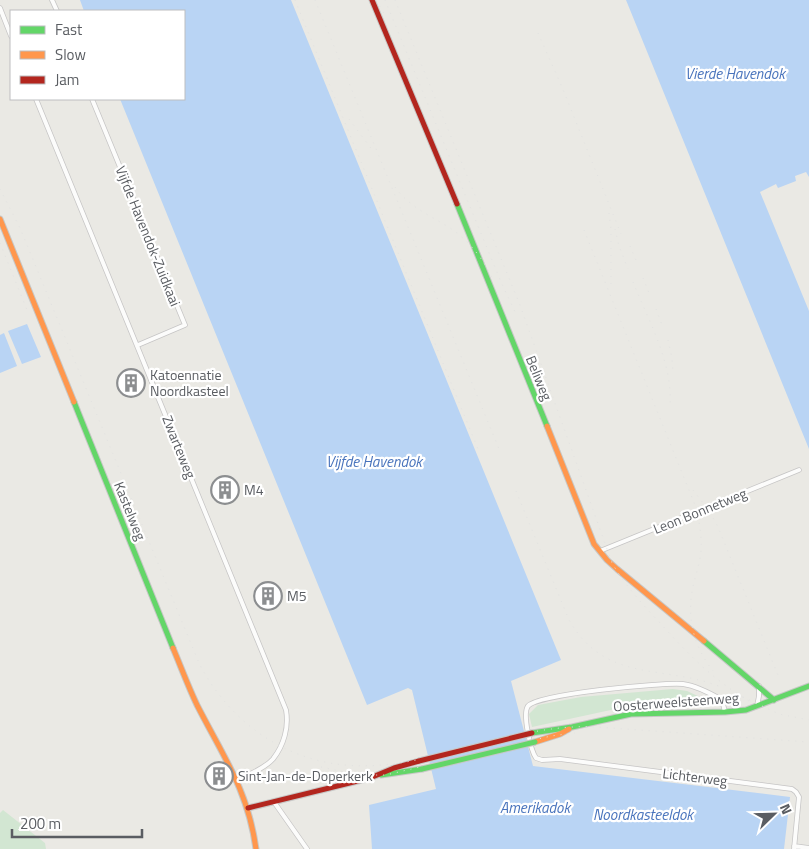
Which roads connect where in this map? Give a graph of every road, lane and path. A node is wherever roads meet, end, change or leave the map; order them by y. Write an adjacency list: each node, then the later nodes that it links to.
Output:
1 (372, 0): 9 (main road, Beliweg)
2 (0, 8): 3 (street)
3 (10, 33)
4 (36, 100): 7 (street, Zwarteweg)
5 (92, 100): 7 (street, Vijfde Havendok-Zuidkaai)
6 (0, 219): 17 (main road, Kastelweg)
7 (138, 345): 17 (street, Zwarteweg)
8 (799, 470): 9 (street, Leon Bonnetweg)
9 (600, 551): 10 (main road, Beliweg)
10 (759, 686): 12 (main road, Beliweg); 13 (street)
11 (809, 686): 12 (main road, Oosterweelsteenweg)
12 (774, 700): 13 (main road, Oosterweelsteenweg)
13 (756, 707): 14 (main road, Oosterweelsteenweg)
14 (725, 712): 15 (main road, Oosterweelsteenweg); 20 (street, Lichterweg)
15 (572, 727): 16 (main road, Oosterweelsteenweg, bridge); 16 (main road, Oosterweelsteenweg, bridge)
16 (378, 776): 18 (main road)
17 (238, 780): 19 (main road, Kastelweg)
18 (274, 802): 19 (main road); 23 (street)
19 (248, 808): 22 (main road)
20 (794, 847): 21 (street)
21 (809, 848)
22 (256, 849)
23 (307, 849)

